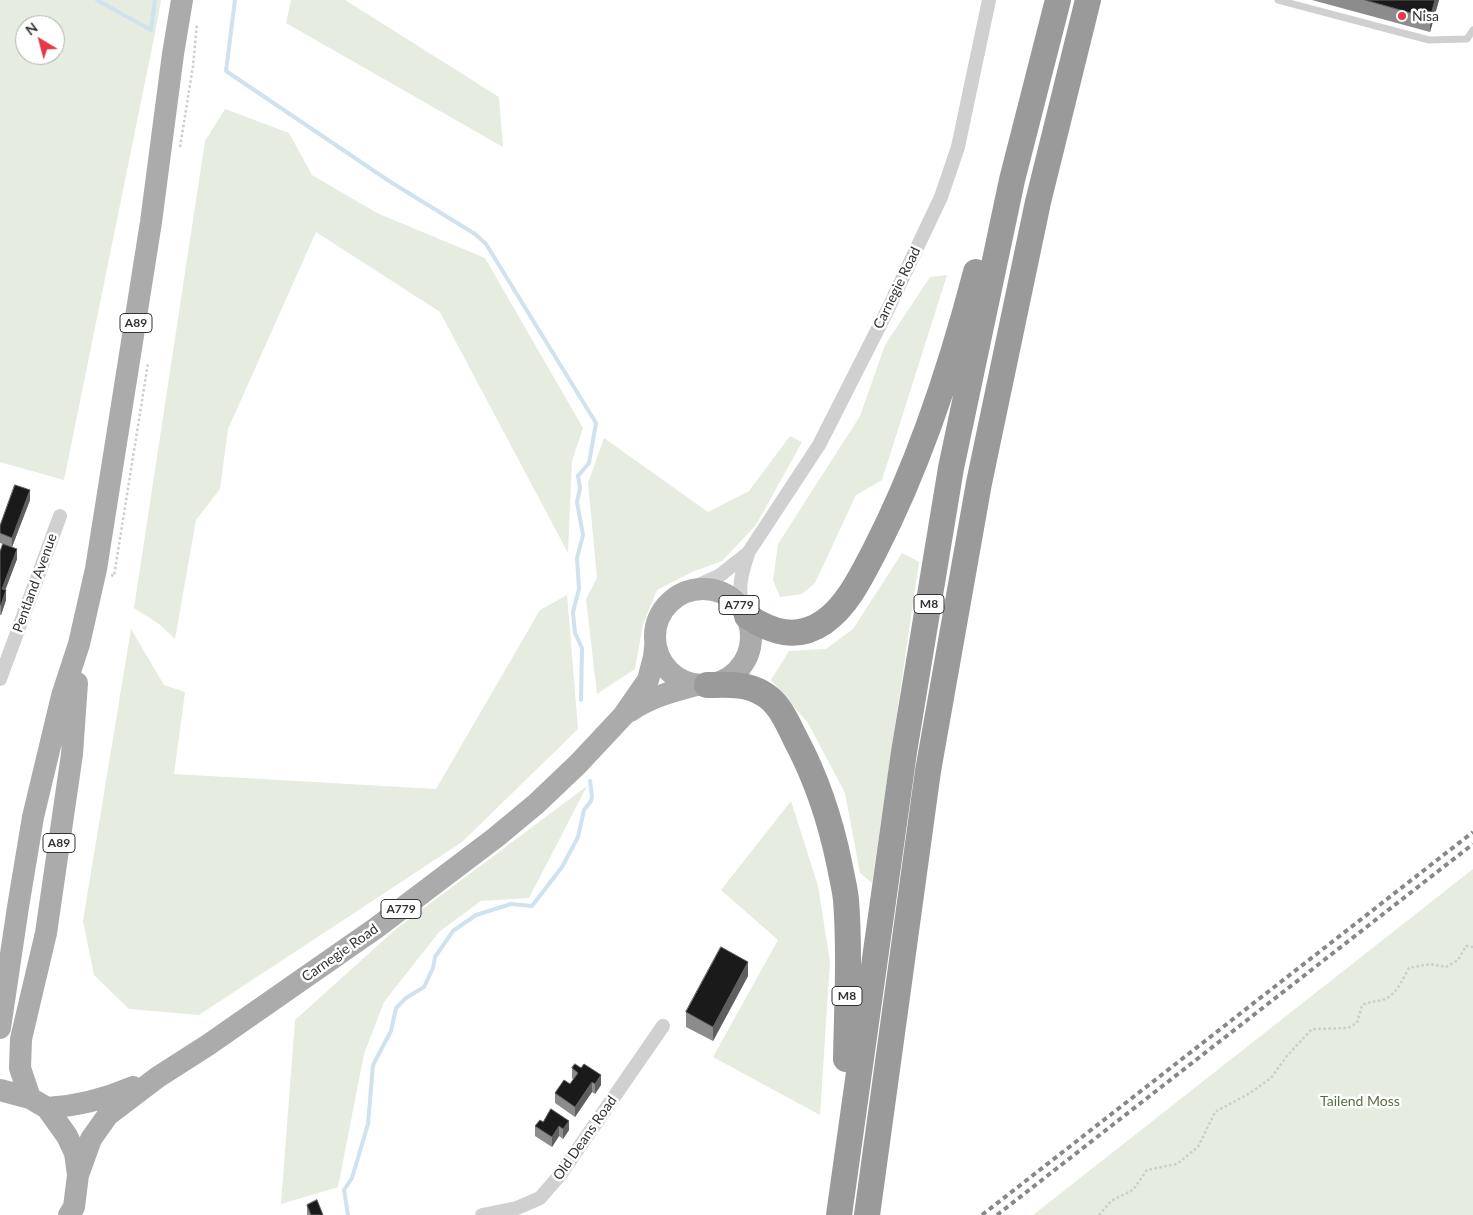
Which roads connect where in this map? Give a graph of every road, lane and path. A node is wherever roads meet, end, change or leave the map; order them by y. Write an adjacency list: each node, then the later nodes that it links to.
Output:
1 (182, 0): 12 (main road, A89)
2 (989, 0): 9 (street, Carnegie Road)
3 (1048, 0): 11 (highway)
4 (1058, 0): 24 (highway, M8)
5 (1088, 0): 30 (highway, M8)
6 (1278, 0): 7 (lane)
7 (1473, 30)
8 (60, 516): 14 (street, Pentland Avenue)
9 (748, 553): 10 (street, Carnegie Road); 11 (street, Carnegie Road)
10 (683, 592): 11 (main road, A779); 13 (main road, A779)
11 (745, 613): 16 (main road, A779)
12 (79, 644): 20 (main road, A89); 23 (main road, A89)
13 (655, 647): 16 (main road); 17 (main road, Carnegie Road / A779)
14 (3, 663): 15 (street, Pentland Avenue)
15 (0, 678)
16 (701, 685): 17 (main road, Carnegie Road / A779); 24 (highway, M8)
17 (623, 716): 21 (main road, Carnegie Road / A779)
18 (1473, 946): 31 (path)
19 (663, 1026): 28 (street, Old Deans Road)
20 (0, 1028)
21 (158, 1077): 23 (main road, Carnegie Road / A779); 25 (main road, Carnegie Road / A779)
22 (0, 1090): 23 (main road)
23 (39, 1103): 25 (main road, A89)
24 (844, 1175): 29 (highway, M8)
25 (78, 1183): 26 (main road, A89); 27 (main road)
26 (69, 1215)
27 (85, 1215)
28 (482, 1215)
29 (839, 1215)
30 (867, 1215)
31 (1099, 1215)

